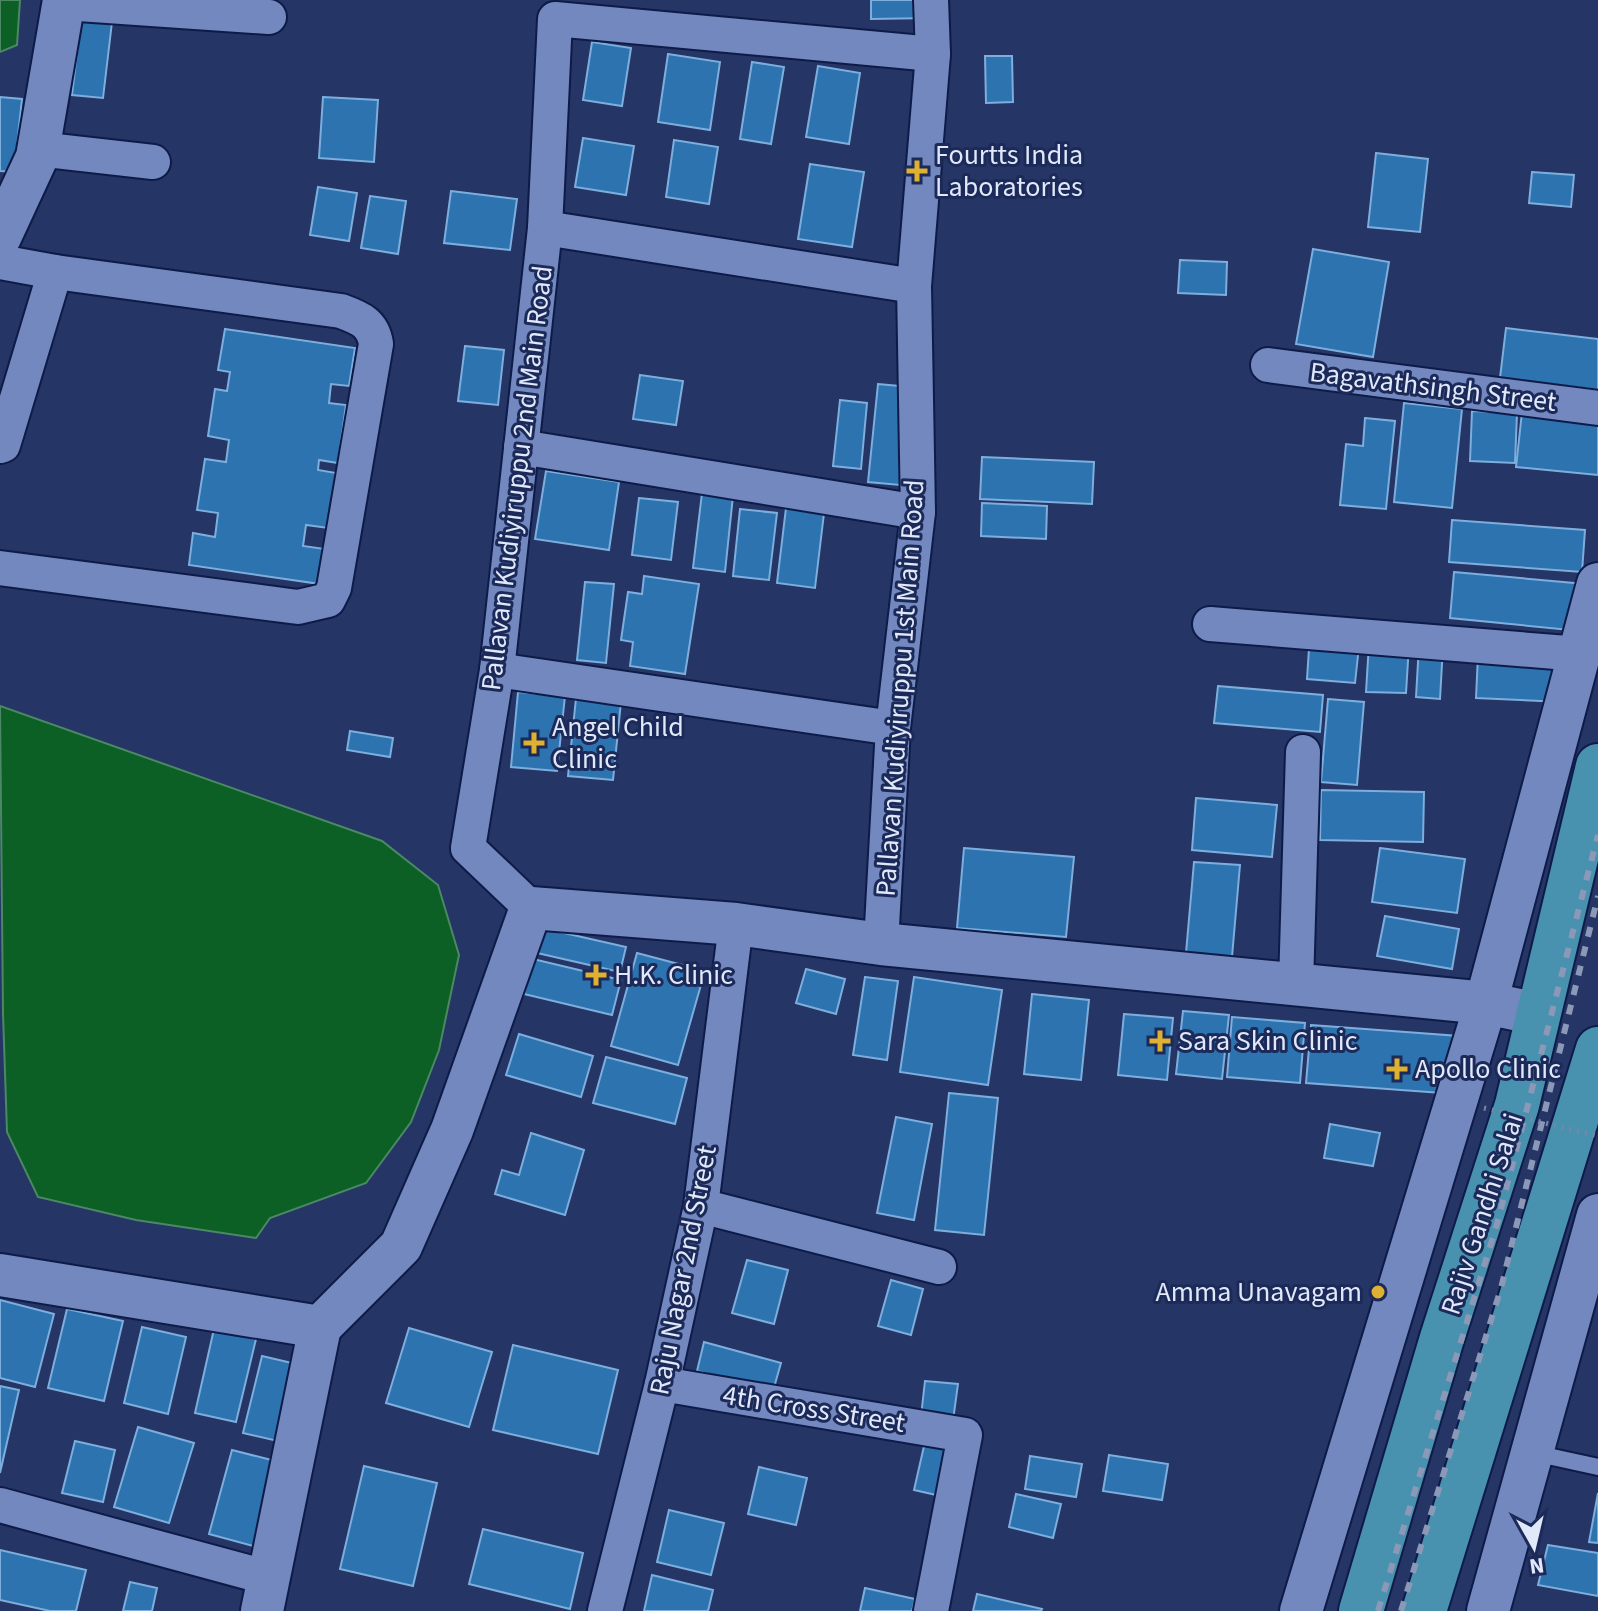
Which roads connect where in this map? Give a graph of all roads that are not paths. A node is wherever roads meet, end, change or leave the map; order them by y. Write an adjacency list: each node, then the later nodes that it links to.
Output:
1 (931, 0): 4 (street, Pallavan Kudiyiruppu 1st Main Road)
2 (64, 2): 3 (street); 5 (street)
3 (269, 17)
4 (933, 54): 8 (street, Pallavan Kudiyiruppu 2nd Main Road); 12 (street, Pallavan Kudiyiruppu 1st Main Road)
5 (38, 149): 6 (street); 7 (street)
6 (153, 162)
7 (10, 195): 9 (street)
8 (545, 228): 12 (street); 16 (street, Pallavan Kudiyiruppu 2nd Main Road)
9 (0, 237)
10 (0, 262): 11 (street)
11 (55, 272): 15 (street); 18 (street)
12 (914, 286): 17 (street, Pallavan Kudiyiruppu 1st Main Road)
13 (1268, 365): 14 (street, Bagavathsingh Street)
14 (1598, 408)
15 (0, 446)
16 (521, 447): 17 (street); 22 (street, Pallavan Kudiyiruppu 2nd Main Road)
17 (918, 512): 23 (street, Pallavan Kudiyiruppu 1st Main Road)
18 (0, 568)
19 (1598, 584): 21 (street)
20 (1210, 624): 21 (street)
21 (1580, 654): 30 (street)
22 (497, 670): 23 (street); 26 (street, Pallavan Kudiyiruppu 2nd Main Road)
23 (893, 728): 28 (street, Pallavan Kudiyiruppu 1st Main Road)
24 (1303, 752): 29 (street)
25 (1598, 766): 31 (main road, Rajiv Gandhi Salai)
26 (531, 908): 27 (street); 37 (street)
27 (736, 924): 28 (street); 33 (street, Raju Nagar 2nd Street)
28 (881, 944): 29 (street)
29 (1296, 984): 30 (street)
30 (1486, 1003): 31 (street); 45 (street)
31 (1538, 1014): 46 (main road, Rajiv Gandhi Salai)
32 (1598, 1049): 47 (main road)
33 (701, 1206): 35 (street); 38 (street, Raju Nagar 2nd Street)
34 (1598, 1215): 39 (street)
35 (939, 1267)
36 (0, 1275): 37 (street)
37 (320, 1327): 42 (street)
38 (662, 1384): 43 (street, Raju Nagar 2nd Street); 44 (street, 4th Cross Street)
39 (1532, 1453): 40 (lane); 48 (street)
40 (1598, 1467)
41 (0, 1505): 42 (street)
42 (266, 1594)
43 (605, 1611)
44 (931, 1611)
45 (1301, 1611)
46 (1361, 1611)
47 (1424, 1611)
48 (1488, 1611)

